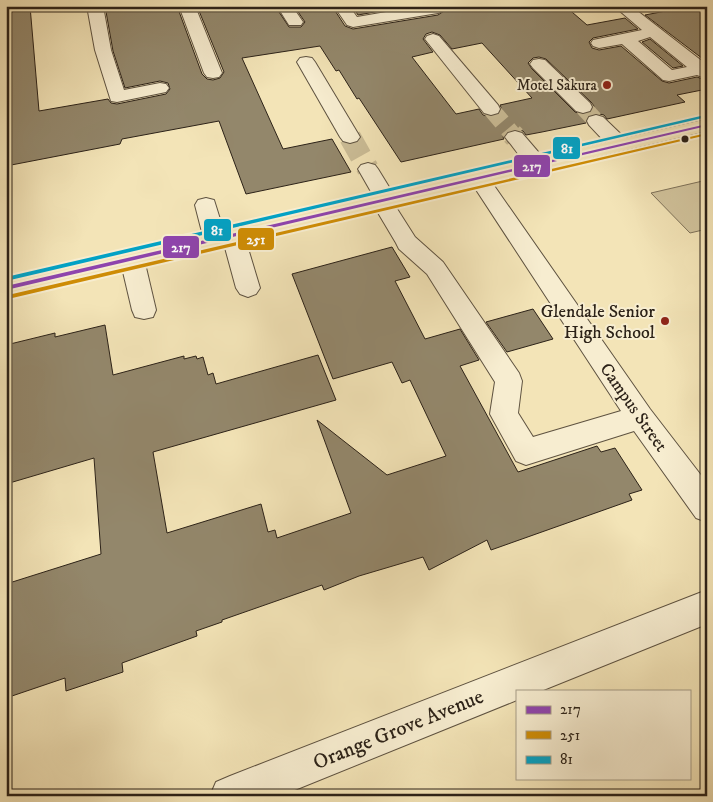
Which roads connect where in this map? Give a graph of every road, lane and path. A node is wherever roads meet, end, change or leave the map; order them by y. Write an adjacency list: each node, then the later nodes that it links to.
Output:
1 (95, 6): 16 (street)
2 (187, 6): 15 (street)
3 (284, 6): 7 (street)
4 (341, 6): 5 (street)
5 (436, 6)
6 (621, 6): 8 (street)
7 (295, 22)
8 (654, 32): 9 (street); 14 (street)
9 (625, 38): 11 (street); 14 (street)
10 (433, 39): 18 (street)
11 (599, 43)
12 (306, 62): 21 (street)
13 (539, 64): 17 (street)
14 (704, 72)
15 (213, 73)
16 (160, 88)
17 (583, 107)
18 (491, 109)
19 (596, 121): 23 (street)
20 (707, 125): 23 (main road)
21 (350, 137)
22 (515, 137): 24 (street)
23 (621, 145): 24 (main road)
24 (539, 165): 26 (main road)
25 (368, 169): 27 (street)
26 (479, 179): 27 (main road); 34 (street, Campus Street)
27 (384, 201): 29 (main road); 34 (street)
28 (206, 205): 29 (street)
29 (224, 238): 30 (main road); 32 (street)
30 (132, 259): 31 (main road); 33 (street)
31 (6, 288)
32 (248, 288)
33 (144, 310)
34 (640, 417): 35 (street, Campus Street)
35 (707, 508)
36 (707, 608): 37 (street, Orange Grove Avenue)
37 (230, 796)

